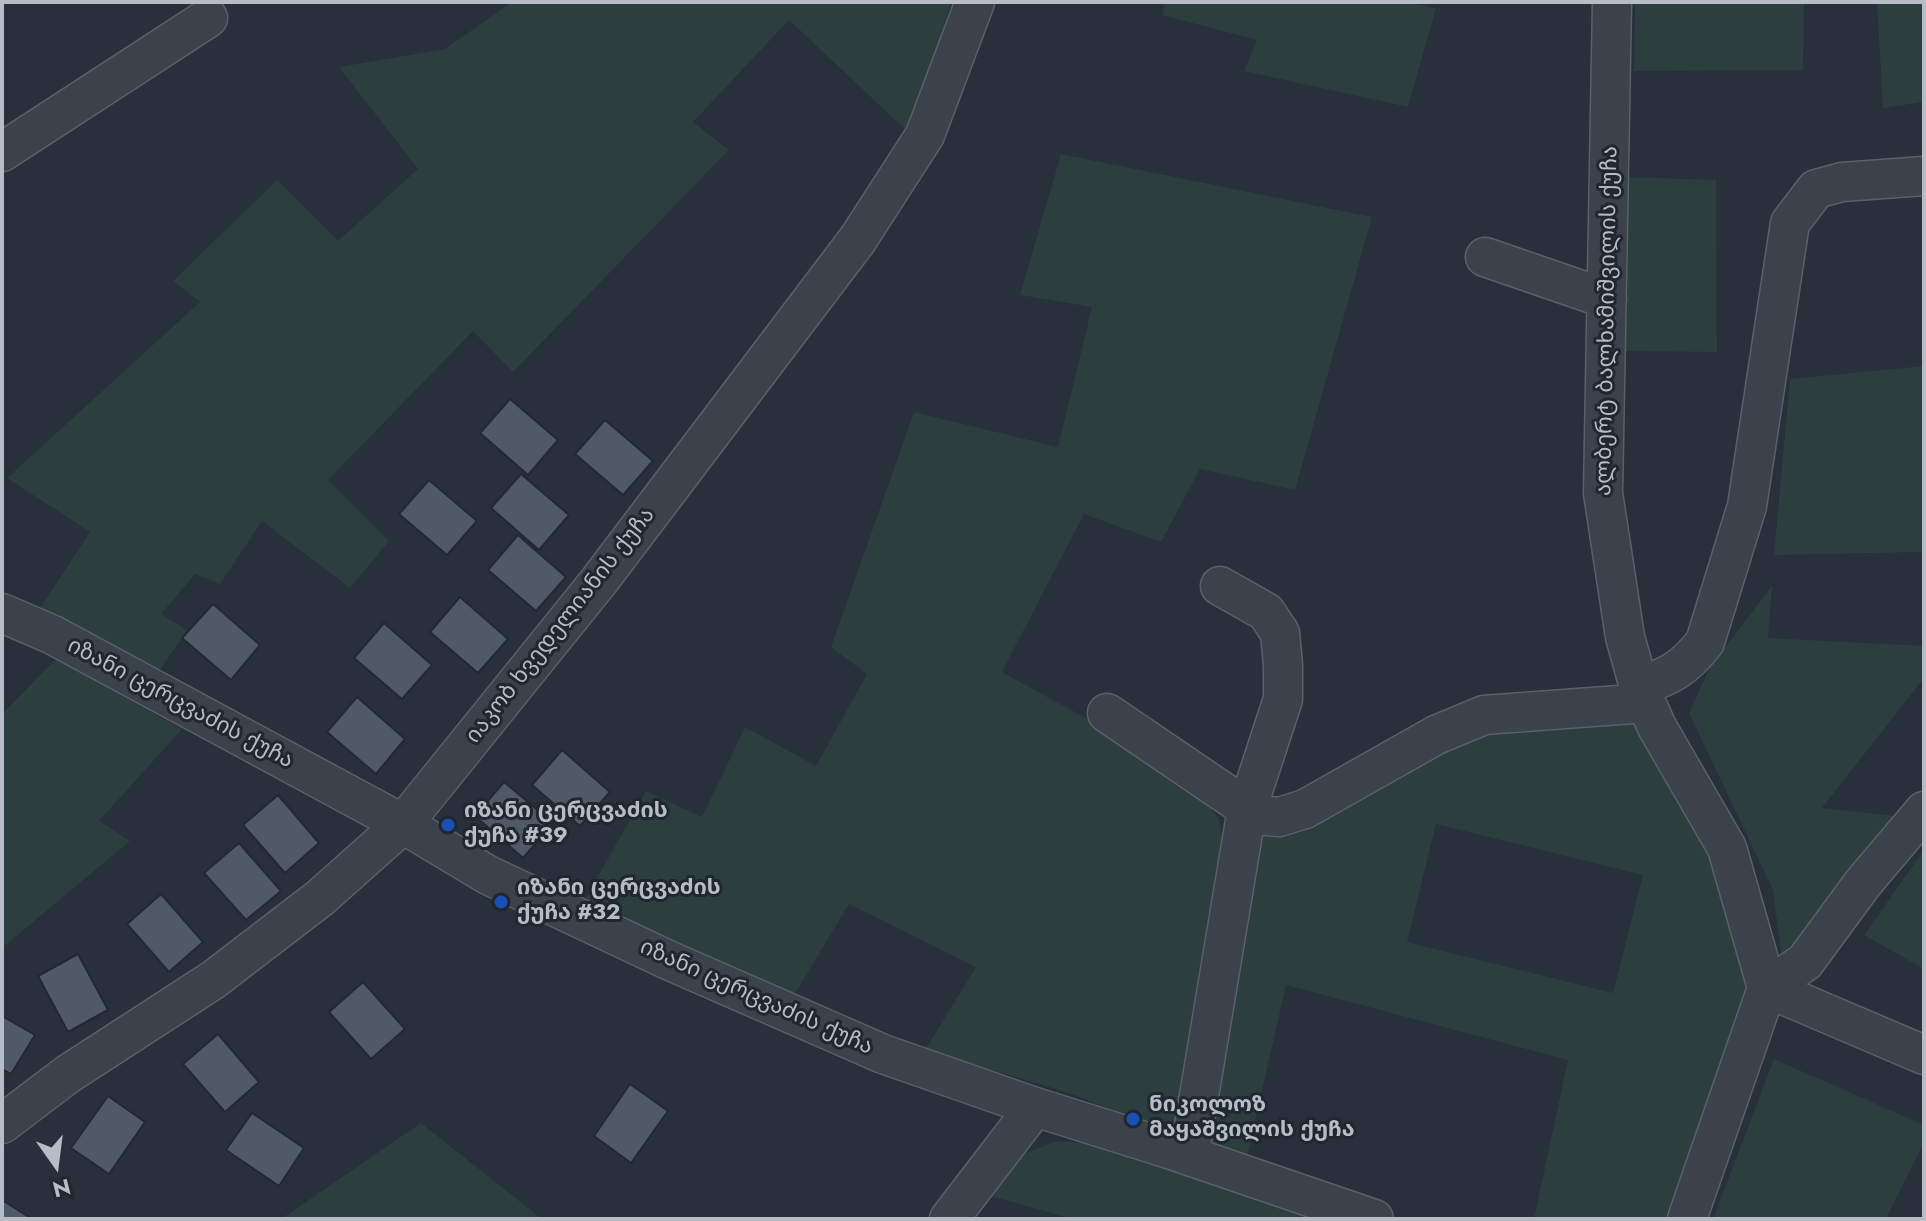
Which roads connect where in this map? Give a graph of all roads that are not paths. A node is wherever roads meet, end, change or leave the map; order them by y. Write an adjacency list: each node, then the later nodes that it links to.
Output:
1 (975, 2): 14 (street, იაკობ ხვედელიანის ქუჩა)
2 (1612, 2): 7 (street, ალბერტ ბალხამიშვილის ქუჩა)
3 (208, 18): 4 (street)
4 (2, 152)
5 (1924, 176): 10 (street)
6 (1485, 257): 7 (street)
7 (1607, 299): 10 (street, ალბერტ ბალხამიშვილის ქუჩა)
8 (1220, 586): 12 (street)
9 (2, 613): 14 (street, იზანი ცერცვაძის ქუჩა)
10 (1642, 695): 12 (street); 15 (street, ალბერტ ბალხამიშვილის ქუჩა)
11 (1107, 713): 12 (street)
12 (1247, 809): 19 (street)
13 (1924, 811): 15 (street)
14 (403, 824): 17 (street, იზანი ცერცვაძის ქუჩა); 18 (street, იაკობ ხვედელიანის ქუჩა)
15 (1767, 988): 16 (street); 22 (street)
16 (1924, 1055)
17 (1035, 1107): 19 (street, იზანი ცერცვაძის ქუჩა); 20 (street)
18 (2, 1124)
19 (1189, 1156): 21 (street, იზანი ცერცვაძის ქუჩა)
20 (949, 1219)
21 (1374, 1219)
22 (1687, 1219)

